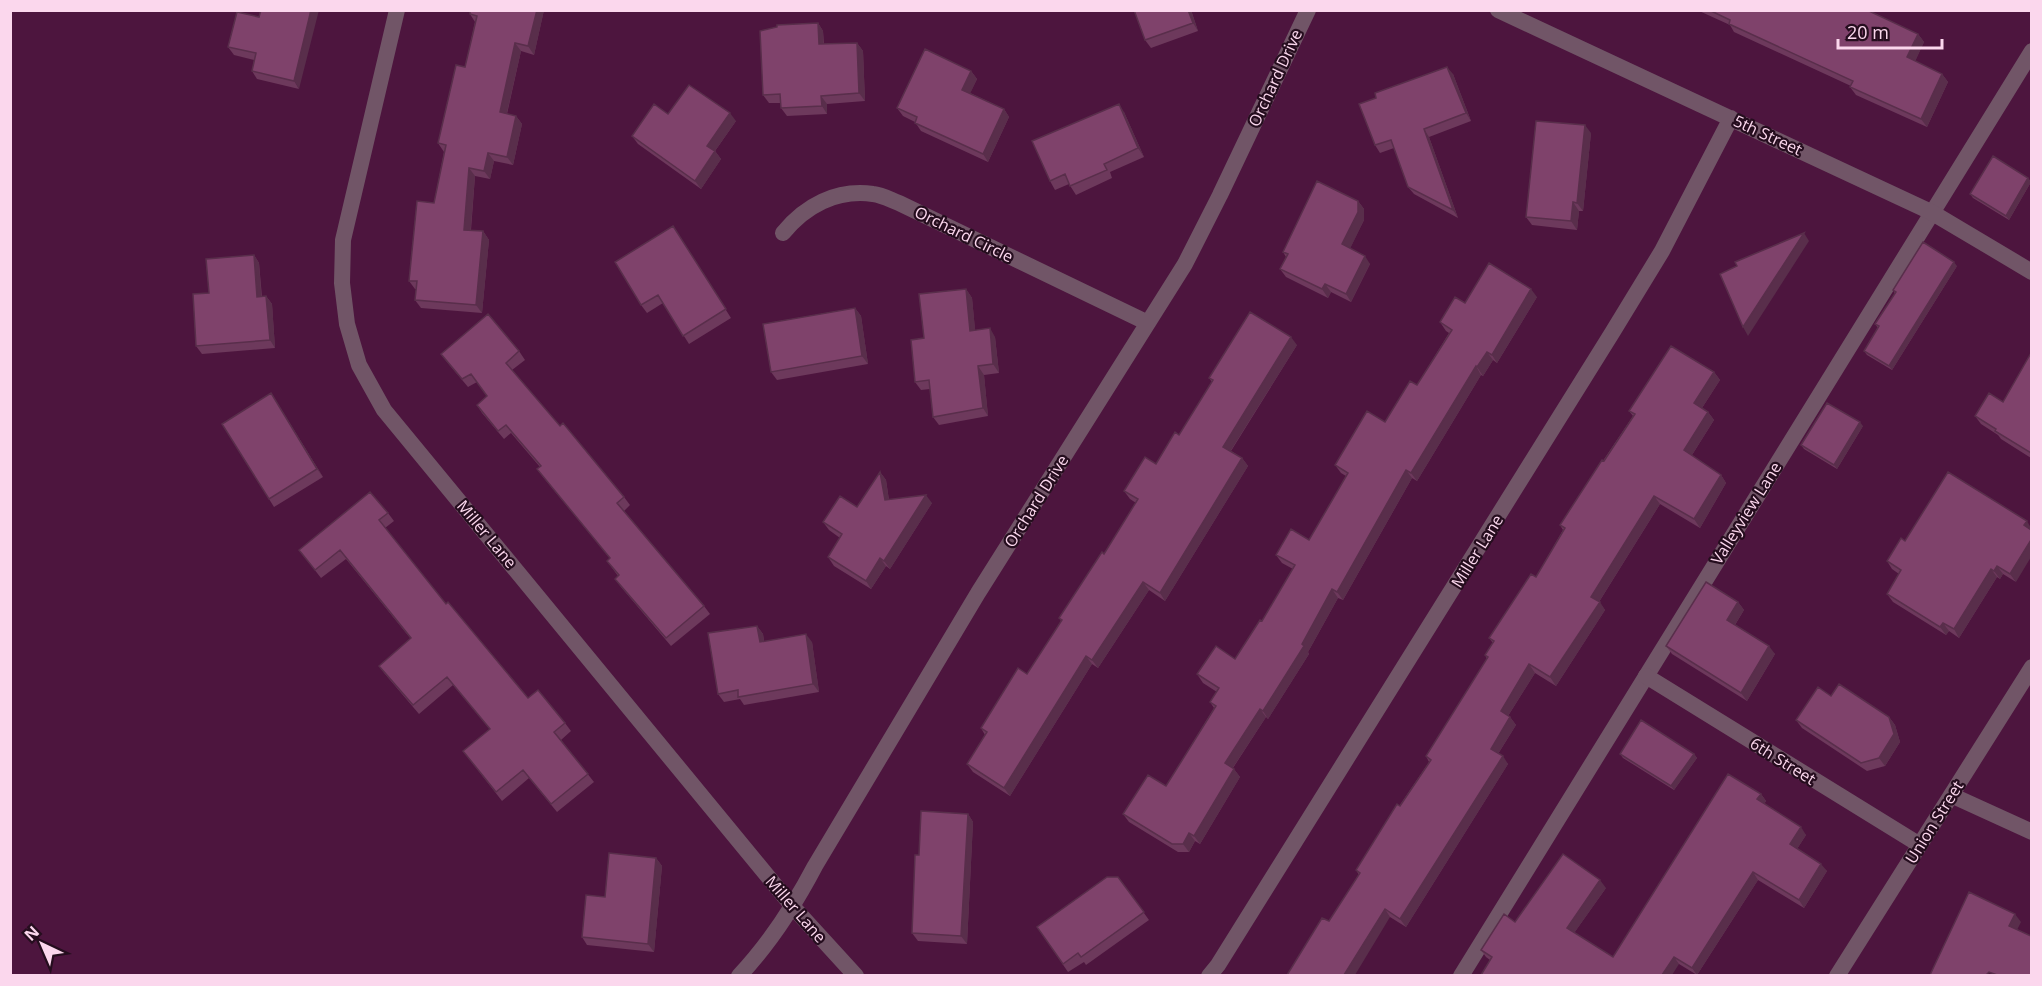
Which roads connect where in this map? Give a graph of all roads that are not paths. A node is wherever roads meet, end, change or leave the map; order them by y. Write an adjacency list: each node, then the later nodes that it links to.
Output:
1 (397, 10): 15 (street, Miller Lane)
2 (1308, 10): 9 (street, Orchard Drive)
3 (1498, 10): 5 (street, 5th Street)
4 (2031, 51): 6 (street, Valleyview Lane)
5 (1731, 118): 6 (street, 5th Street); 18 (street, Miller Lane)
6 (1931, 212): 8 (street, 5th Street); 11 (street, Valleyview Lane)
7 (783, 233): 9 (street, Orchard Circle)
8 (2031, 272)
9 (1148, 323): 15 (street, Orchard Drive)
10 (2031, 667): 12 (street, Union Street)
11 (1646, 676): 14 (street, 6th Street); 19 (street, Valleyview Lane)
12 (1951, 795): 13 (street); 14 (street, Union Street)
13 (2031, 832)
14 (1920, 845): 20 (street, Union Street)
15 (793, 907): 16 (street, Orchard Drive); 17 (street, Miller Lane)
16 (739, 975)
17 (856, 975)
18 (1209, 975)
19 (1461, 975)
20 (1837, 975)

